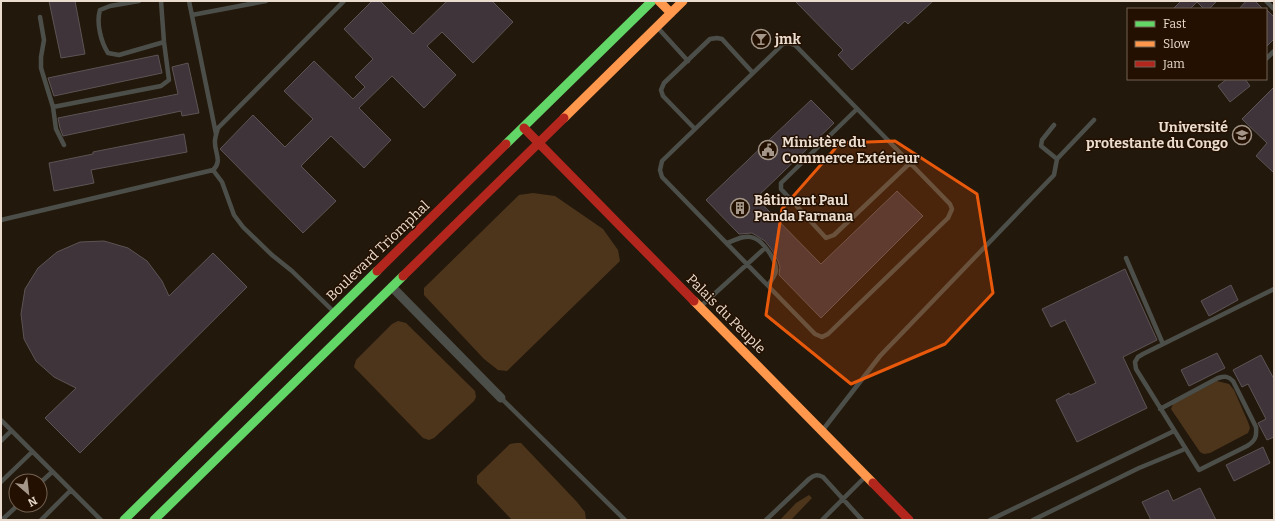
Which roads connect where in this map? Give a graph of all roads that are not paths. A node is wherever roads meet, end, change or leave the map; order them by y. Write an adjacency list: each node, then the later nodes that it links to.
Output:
1 (139, 1): 15 (lane)
2 (161, 1): 15 (lane)
3 (189, 1): 12 (lane)
4 (266, 1): 12 (lane)
5 (344, 1): 24 (lane)
6 (652, 1): 22 (main road, Boulevard Triomphal)
7 (659, 1): 11 (main road)
8 (683, 1): 11 (main road)
9 (1266, 1): 10 (lane)
10 (1274, 9)
11 (671, 13): 14 (main road)
12 (192, 15): 24 (lane)
13 (40, 17): 18 (lane)
14 (657, 27): 16 (lane); 25 (main road)
15 (164, 42): 18 (lane)
16 (688, 61): 17 (lane); 23 (lane)
17 (753, 73): 19 (lane); 23 (lane)
18 (53, 107): 26 (lane)
19 (857, 109): 28 (lane); 28 (lane)
20 (1094, 120): 27 (lane)
21 (1054, 125): 27 (lane)
22 (524, 128): 25 (main road, Palais du Peuple); 39 (main road, Boulevard Triomphal)
23 (695, 129): 31 (lane)
24 (216, 134): 29 (lane)
25 (539, 143): 36 (main road); 38 (main road, Palais du Peuple)
26 (64, 145)
27 (1057, 159): 45 (lane)
28 (910, 163): 35 (lane)
29 (213, 170): 30 (lane); 39 (lane)
30 (1, 220)
31 (727, 243): 32 (lane); 34 (lane)
32 (765, 248): 34 (lane); 35 (lane)
33 (1126, 258): 40 (lane)
34 (747, 264): 35 (lane); 38 (lane)
35 (768, 285)
36 (392, 287): 41 (street); 61 (main road)
37 (1274, 289): 40 (lane)
38 (700, 308): 45 (main road, Palais du Peuple)
39 (334, 313): 60 (main road, Boulevard Triomphal)
40 (1163, 344): 42 (lane)
41 (501, 398): 62 (lane)
42 (1160, 409): 46 (lane); 48 (lane)
43 (1, 420): 44 (lane)
44 (11, 430): 47 (lane); 49 (lane)
45 (822, 431): 52 (main road, Palais du Peuple)
46 (1174, 431): 48 (lane); 67 (lane)
47 (1, 440)
48 (1185, 449): 68 (lane)
49 (32, 452): 50 (lane); 53 (lane)
50 (52, 472): 51 (lane); 54 (lane)
51 (48, 476)
52 (866, 476): 55 (lane); 66 (main road, Palais du Peuple)
53 (1, 482)
54 (71, 490): 58 (lane); 59 (lane)
55 (843, 499): 63 (lane); 64 (lane); 65 (lane)
56 (9, 513): 57 (lane)
57 (2, 520)
58 (41, 520)
59 (101, 520)
60 (124, 520)
61 (154, 520)
62 (625, 520)
63 (766, 520)
64 (822, 520)
65 (862, 520)
66 (909, 520)
67 (990, 520)
68 (1033, 520)

